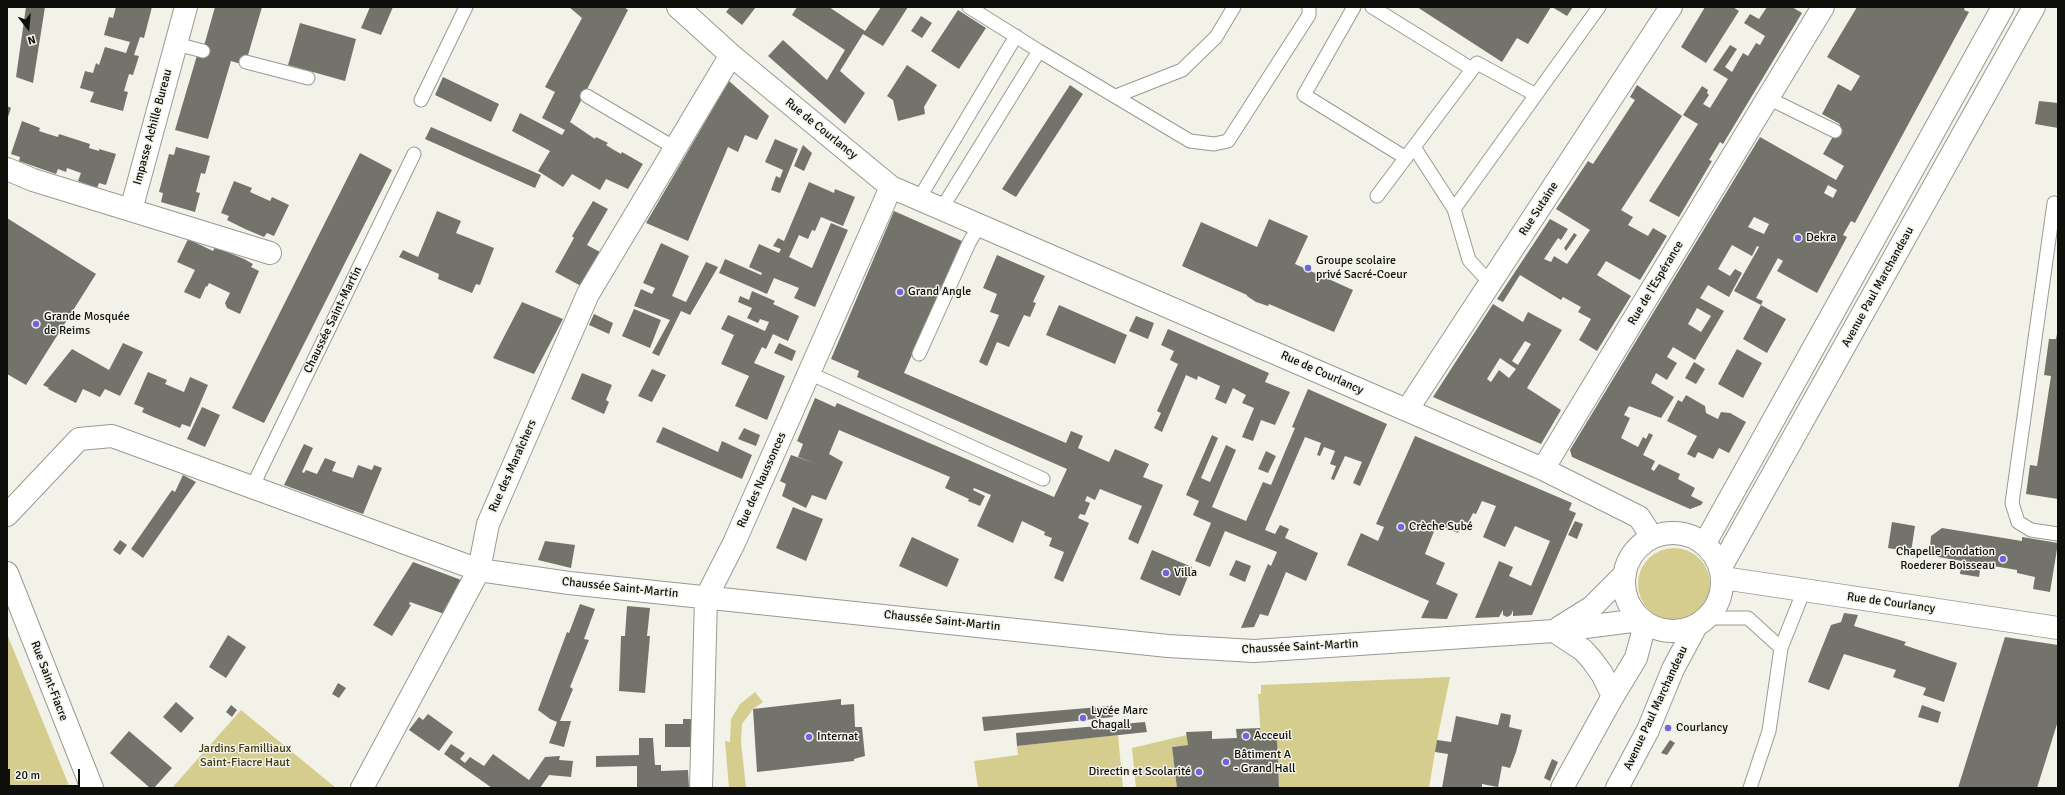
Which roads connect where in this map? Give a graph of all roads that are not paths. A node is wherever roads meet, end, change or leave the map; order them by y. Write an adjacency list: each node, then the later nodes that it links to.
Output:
1 (186, 7): 15 (street, Impasse Achille Bureau)
2 (466, 7): 26 (lane)
3 (678, 7): 18 (street, Rue de Courlancy)
4 (969, 7): 14 (lane)
5 (1234, 7): 24 (lane)
6 (1309, 7): 24 (lane)
7 (1354, 7): 31 (lane)
8 (1372, 7): 20 (lane)
9 (1599, 7): 22 (lane)
10 (1671, 7): 44 (street, Rue Sutaine)
11 (1823, 7): 25 (street, Rue de l'Espérance)
12 (2003, 7): 32 (street)
13 (2034, 7): 34 (street, Avenue Paul Marchandeau)
14 (1016, 36): 17 (lane); 37 (lane)
15 (176, 44): 16 (lane); 41 (street, Impasse Achille Bureau)
16 (203, 51)
17 (1039, 51): 24 (lane); 39 (lane)
18 (731, 55): 29 (street, Rue des Maraîchers); 35 (street, Rue de Courlancy)
19 (246, 62): 21 (lane)
20 (1472, 69): 22 (lane); 28 (lane)
21 (308, 78)
22 (1536, 95): 40 (lane)
23 (587, 96): 29 (lane)
24 (1116, 96)
25 (1768, 98): 27 (lane); 48 (street, Rue de l'Espérance)
26 (421, 100)
27 (1835, 131)
28 (1414, 147): 31 (lane); 40 (lane)
29 (675, 148): 55 (street, Rue des Maraîchers)
30 (414, 154): 50 (lane, Chaussée Saint-Martin)
31 (1406, 158): 36 (lane)
32 (1917, 161): 34 (street); 54 (street)
33 (7, 169): 41 (street)
34 (1941, 174): 56 (street, Avenue Paul Marchandeau)
35 (891, 187): 37 (street, Rue de Courlancy); 46 (street, Rue des Naussonces)
36 (1377, 196)
37 (920, 197): 39 (street, Rue de Courlancy)
38 (2054, 203): 52 (lane)
39 (942, 208): 42 (street, Rue de Courlancy)
40 (1454, 209): 44 (lane)
41 (131, 210): 43 (street)
42 (980, 224): 45 (lane); 47 (street, Rue de Courlancy)
43 (270, 253)
44 (1490, 283): 47 (street, Rue Sutaine)
45 (919, 354)
46 (809, 373): 49 (lane); 60 (street, Rue des Naussonces)
47 (1406, 410): 48 (street, Rue de Courlancy)
48 (1543, 469): 53 (street, Rue de Courlancy)
49 (1043, 479)
50 (253, 488): 51 (street, Chaussée Saint-Martin); 55 (street, Chaussée Saint-Martin)
51 (7, 515)
52 (2058, 534)
53 (1652, 538): 54 (street); 58 (street)
54 (1704, 543): 56 (street)
55 (479, 570): 60 (street, Chaussée Saint-Martin); 68 (street, Rue des Maraîchers)
56 (1722, 572): 59 (street, Rue de Courlancy); 62 (street)
57 (7, 573): 67 (street, Rue Saint-Fiacre)
58 (1624, 574): 61 (street); 64 (street, Chaussée Saint-Martin)
59 (1804, 590): 63 (street, Rue de Courlancy); 65 (lane)
60 (706, 598): 64 (street, Chaussée Saint-Martin); 69 (street, Rue des Naussonces)
61 (1643, 622): 62 (street); 64 (street); 66 (street)
62 (1701, 623): 65 (lane); 71 (street, Avenue Paul Marchandeau)
63 (2058, 628)
64 (1554, 631): 66 (street)
65 (1781, 648): 72 (lane)
66 (1613, 696): 70 (street)
67 (92, 788)
68 (362, 788)
69 (701, 788)
70 (1562, 788)
71 (1617, 788)
72 (1750, 788)

